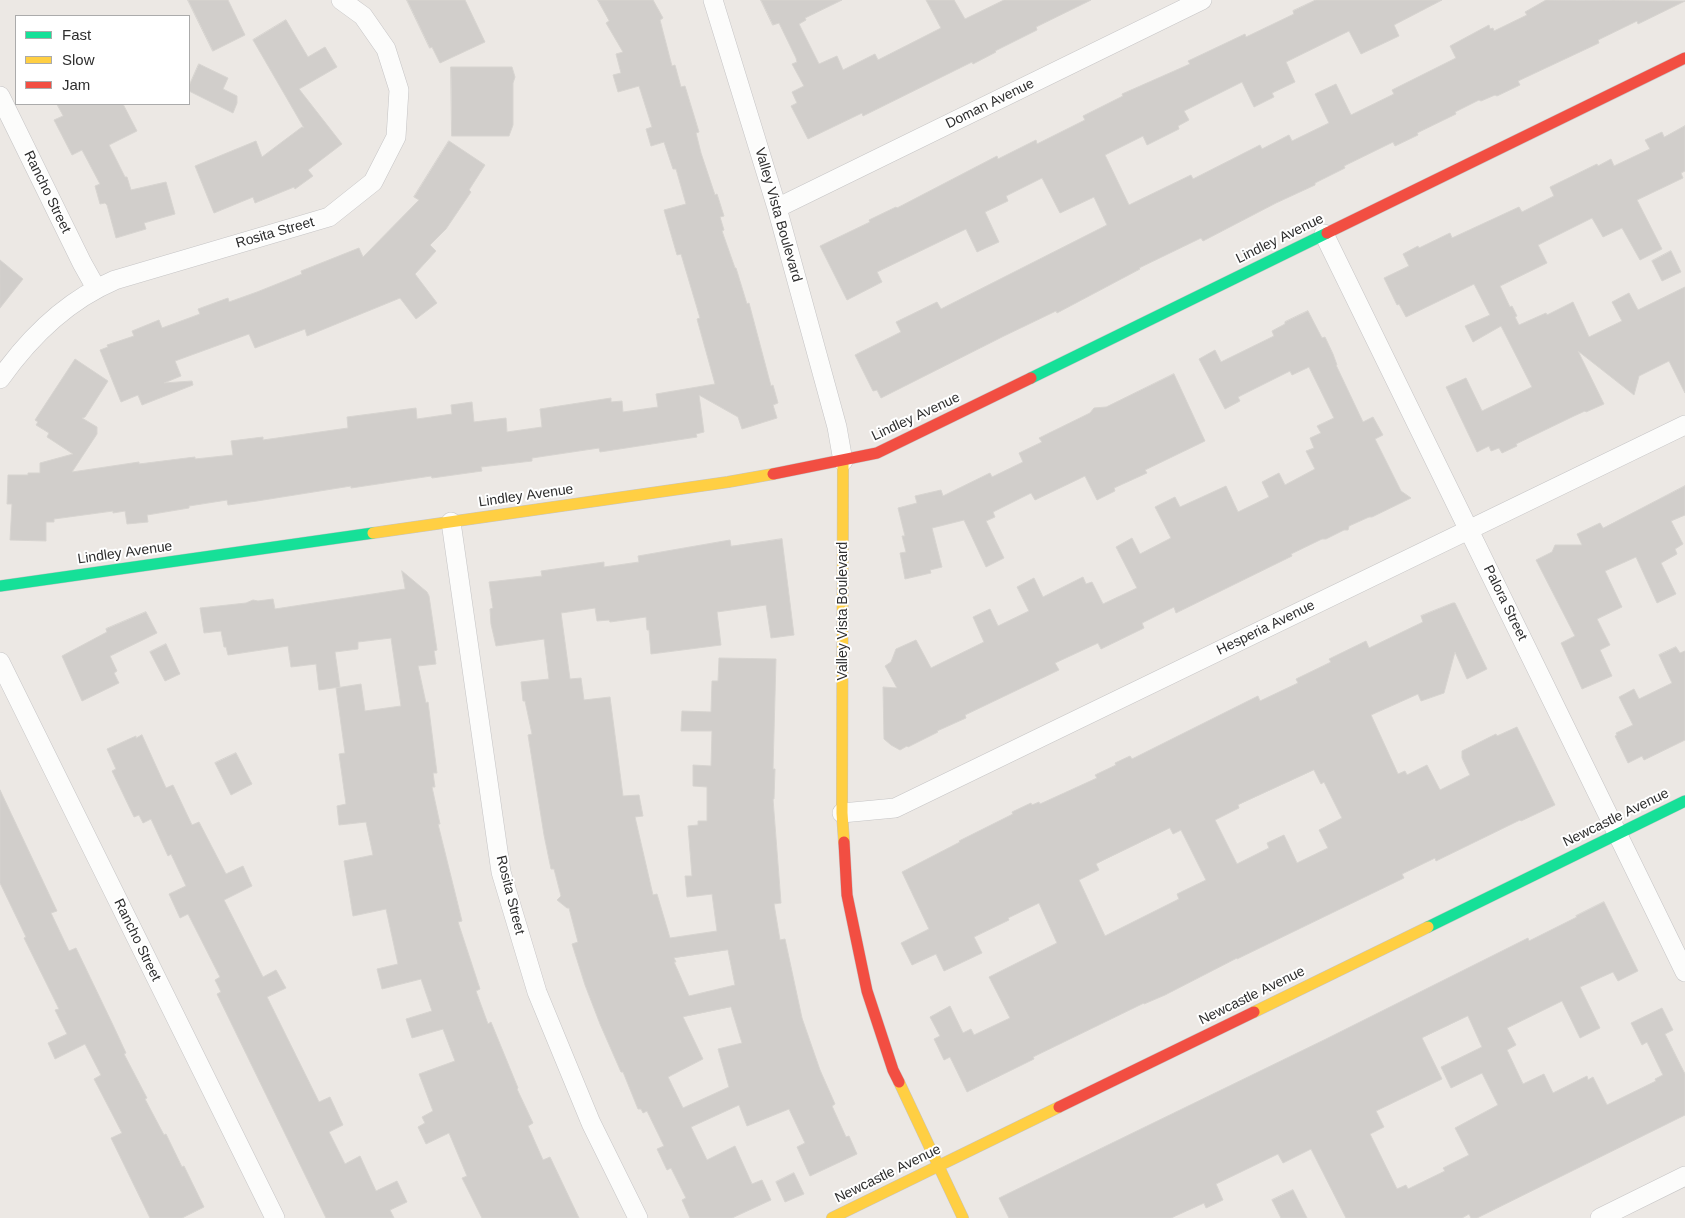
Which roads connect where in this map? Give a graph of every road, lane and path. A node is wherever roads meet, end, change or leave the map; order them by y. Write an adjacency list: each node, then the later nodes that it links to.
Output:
1 (341, 0): 8 (street, Rosita Street)
2 (713, 0): 6 (street, Valley Vista Boulevard)
3 (1202, 0): 6 (street, Doman Avenue)
4 (1685, 58): 7 (street, Lindley Avenue)
5 (0, 96): 8 (street, Rancho Street)
6 (777, 208): 11 (street, Valley Vista Boulevard)
7 (1324, 234): 11 (street, Lindley Avenue); 13 (street, Palora Street)
8 (96, 288): 9 (street, Rosita Street)
9 (0, 379)
10 (1685, 425): 13 (street, Hesperia Avenue)
11 (843, 462): 12 (street, Lindley Avenue); 17 (street, Valley Vista Boulevard)
12 (451, 522): 14 (street, Lindley Avenue); 23 (street, Rosita Street)
13 (1470, 530): 17 (street, Hesperia Avenue); 18 (street, Palora Street)
14 (0, 586)
15 (0, 662): 22 (street, Rancho Street)
16 (1685, 801): 18 (street, Newcastle Avenue)
17 (842, 813): 20 (street, Valley Vista Boulevard)
18 (1617, 834): 19 (street, Palora Street); 20 (street, Newcastle Avenue)
19 (1685, 972)
20 (938, 1166): 24 (street, Newcastle Avenue); 25 (street, Valley Vista Boulevard)
21 (1685, 1176): 26 (street)
22 (275, 1218)
23 (638, 1218)
24 (832, 1218)
25 (963, 1218)
26 (1600, 1218)

